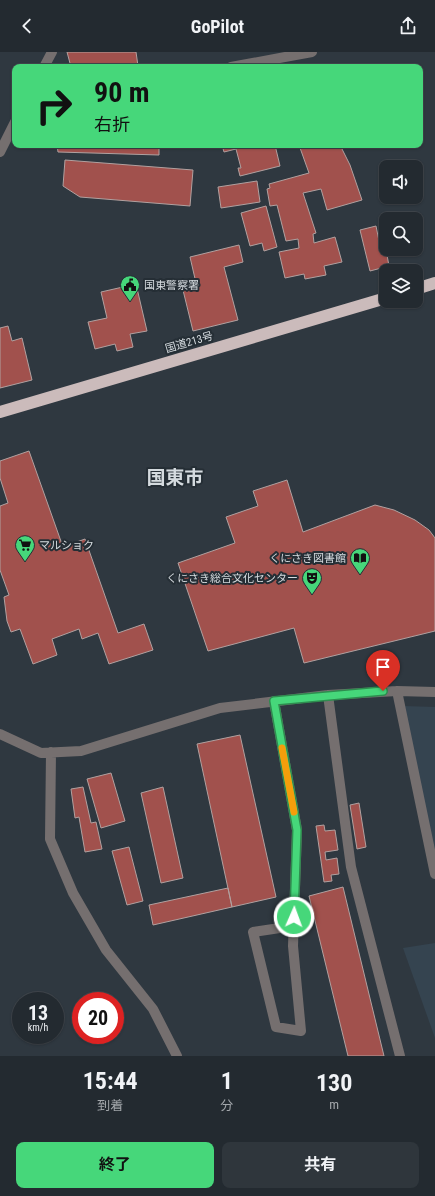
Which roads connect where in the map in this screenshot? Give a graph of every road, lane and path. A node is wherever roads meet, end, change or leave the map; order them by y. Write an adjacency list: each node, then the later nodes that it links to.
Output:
1 (52, 52): 3 (street)
2 (312, 52): 4 (street)
3 (46, 64)
4 (247, 64)
5 (12, 128): 6 (street)
6 (0, 152)
7 (435, 283): 8 (highway)
8 (423, 287)
9 (379, 300): 10 (highway, 国道213号)
10 (0, 412)
11 (397, 690): 12 (street); 13 (street); 17 (street)
12 (435, 692)
13 (328, 695): 14 (street); 20 (street)
14 (274, 701): 16 (street); 18 (street)
15 (0, 734): 16 (street)
16 (51, 752): 19 (street)
17 (435, 874)
18 (294, 926)
19 (177, 1056)
20 (400, 1056)

